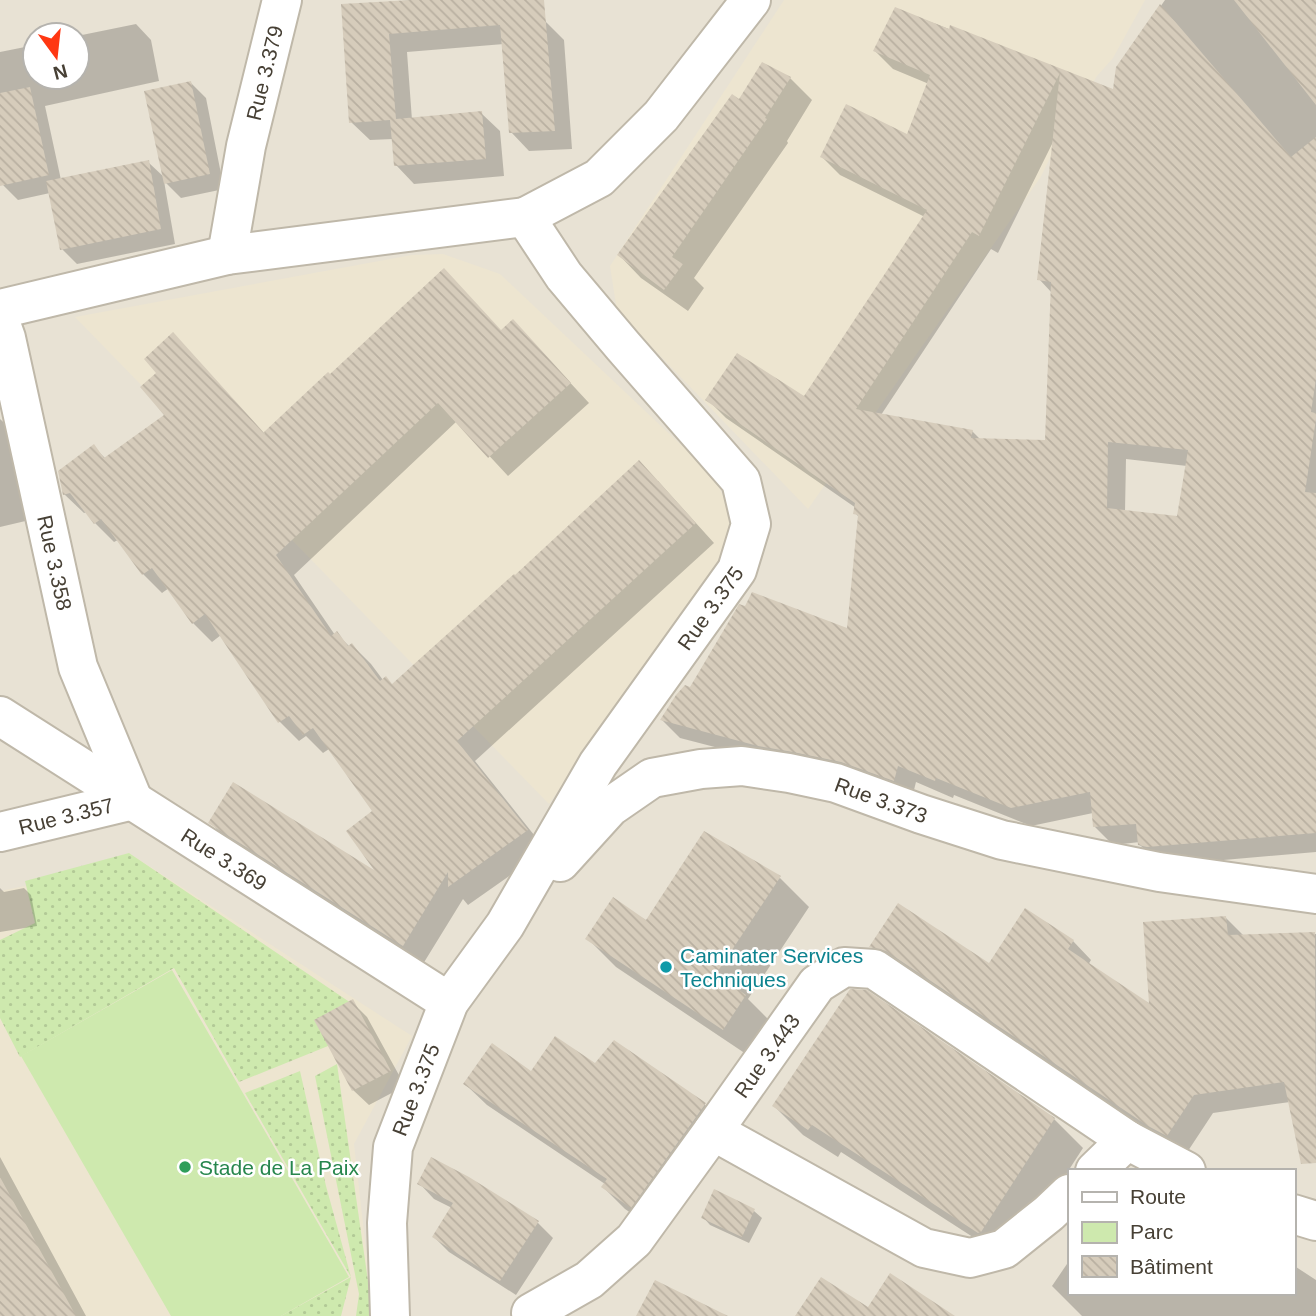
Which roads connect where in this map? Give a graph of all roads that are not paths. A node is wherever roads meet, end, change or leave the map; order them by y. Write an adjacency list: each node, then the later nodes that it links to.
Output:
1 (282, 0): 4 (street, Rue 3.379)
2 (751, 0): 3 (street)
3 (525, 217): 4 (street); 11 (street, Rue 3.375)
4 (227, 255): 5 (street)
5 (0, 309)
6 (0, 321): 8 (street, Rue 3.358)
7 (0, 716): 8 (street, Rue 3.369)
8 (132, 800): 9 (street, Rue 3.357); 12 (street, Rue 3.369)
9 (0, 832)
10 (1316, 894): 11 (street, Rue 3.373)
11 (505, 925): 12 (street, Rue 3.375)
12 (449, 1002): 21 (street, Rue 3.375)
13 (713, 1131): 14 (street, Rue 3.443); 17 (street); 20 (street, Rue 3.443)
14 (1128, 1140): 15 (street); 16 (street, Rue 3.443)
15 (1097, 1169)
16 (1182, 1169)
17 (1068, 1195)
18 (1295, 1215): 19 (street)
19 (1316, 1222)
20 (531, 1315)
21 (390, 1316)

